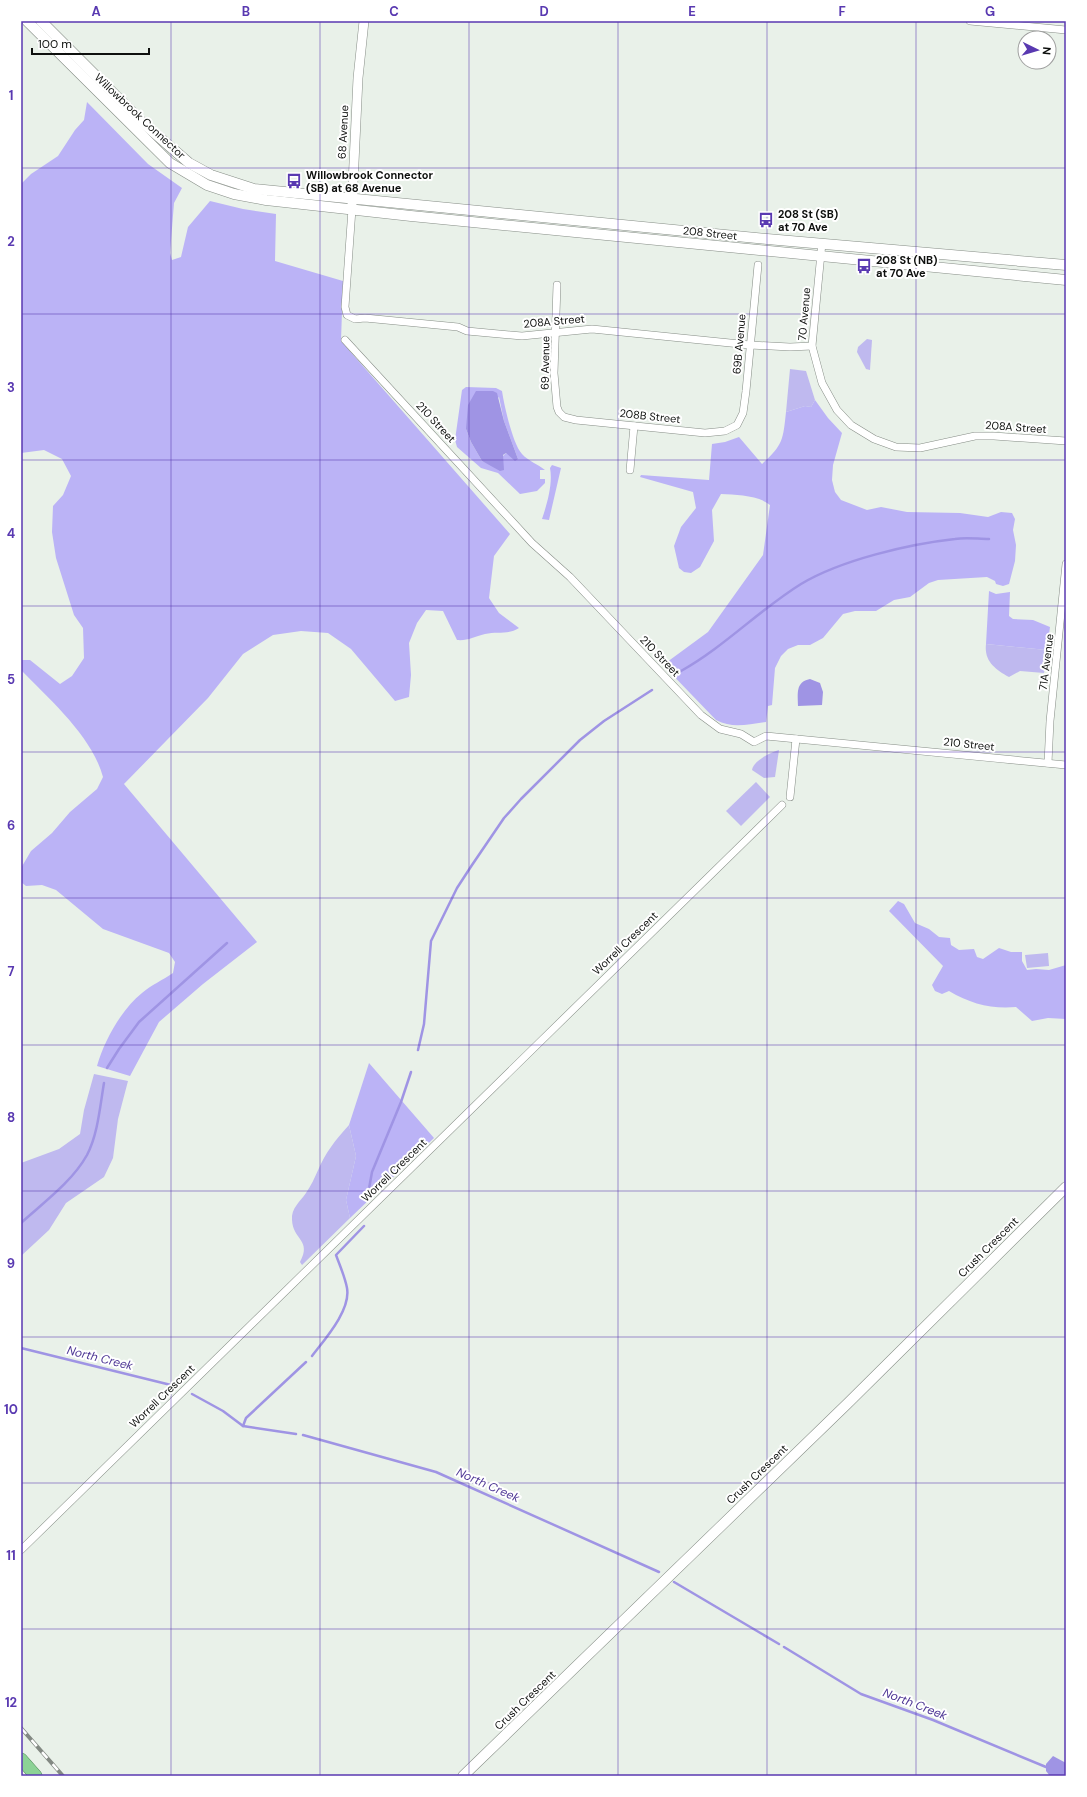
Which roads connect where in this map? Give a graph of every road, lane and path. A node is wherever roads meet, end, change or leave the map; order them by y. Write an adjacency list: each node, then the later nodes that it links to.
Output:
1 (27, 21): 6 (main road, Willowbrook Connector)
2 (41, 21): 6 (main road, Willowbrook Connector)
3 (364, 21): 6 (street, 68 Avenue)
4 (970, 21): 5 (street)
5 (1066, 30)
6 (352, 204): 7 (main road, 208 Street); 8 (main road, 208 Street); 13 (street, 68 Avenue)
7 (822, 243): 8 (street, 70 Avenue); 10 (main road, 208 Street)
8 (820, 256): 11 (main road, 208 Street); 17 (street, 70 Avenue)
9 (758, 265): 16 (street, 69B Avenue)
10 (1066, 265)
11 (1066, 280)
12 (557, 285): 14 (street, 69 Avenue)
13 (348, 316): 14 (street, 208A Street)
14 (556, 332): 16 (street, 208A Street); 18 (street, 69 Avenue)
15 (345, 340): 26 (street, 210 Street)
16 (750, 345): 17 (street, 208A Street); 19 (street, 69B Avenue)
17 (812, 346): 20 (street, 70 Avenue)
18 (562, 415): 21 (street, 208B Street)
19 (737, 424): 21 (street, 208B Street)
20 (851, 424): 22 (street, 208A Street)
21 (634, 426): 23 (street)
22 (1066, 441)
23 (630, 470)
24 (1066, 564): 25 (street, 71A Avenue)
25 (1065, 578): 27 (street, 71A Avenue)
26 (796, 739): 27 (street, 210 Street); 29 (street)
27 (1048, 763): 28 (street, 210 Street)
28 (1066, 765)
29 (790, 797)
30 (782, 805): 32 (street, Worrell Crescent)
31 (1066, 1187): 35 (main road, Crush Crescent)
32 (21, 1550)
33 (21, 1759): 34 (highway)
34 (36, 1776)
35 (463, 1776)

